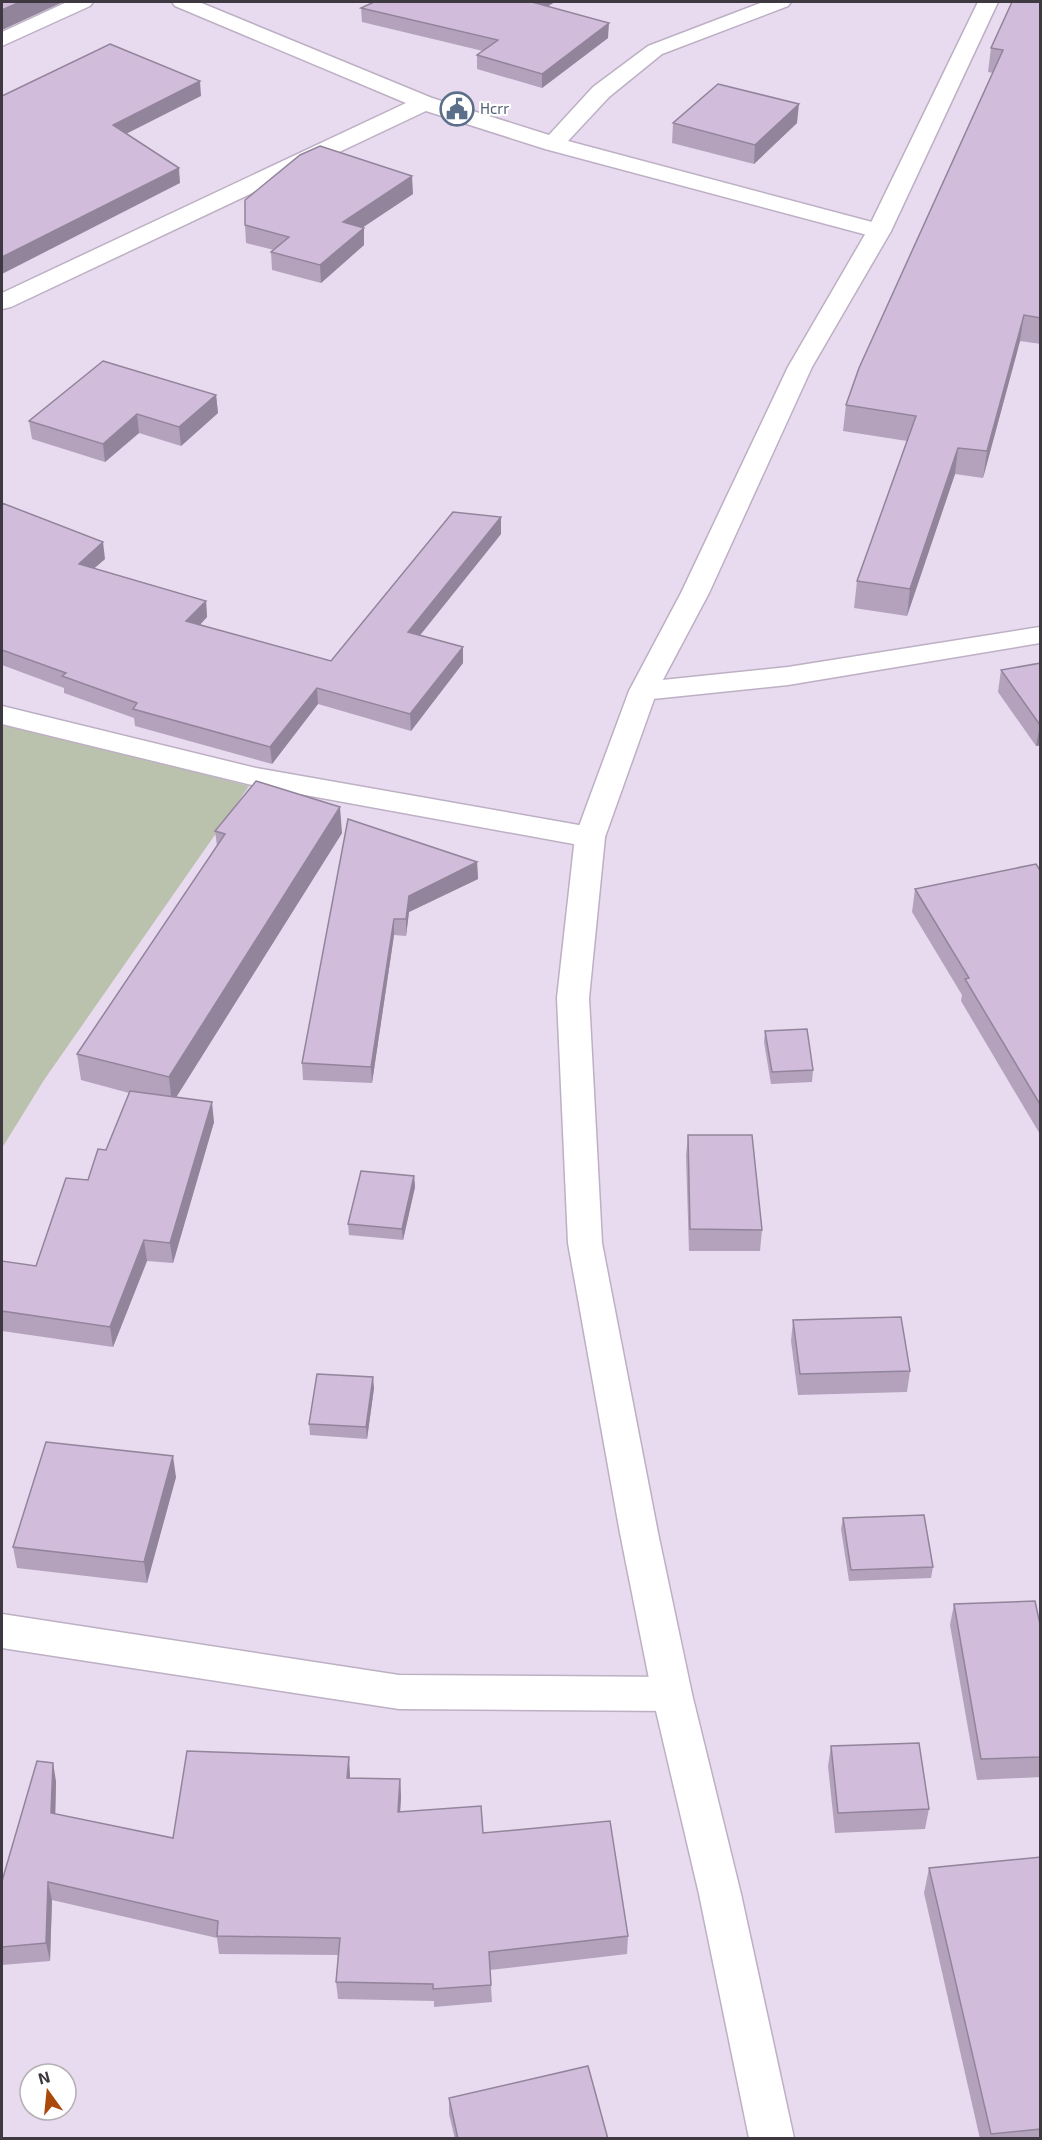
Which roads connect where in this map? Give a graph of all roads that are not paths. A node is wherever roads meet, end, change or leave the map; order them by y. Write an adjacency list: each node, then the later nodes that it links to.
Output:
1 (83, 2): 5 (street)
2 (182, 2): 6 (street)
3 (781, 2): 7 (street)
4 (988, 2): 8 (street)
5 (2, 40)
6 (424, 103): 7 (street); 9 (street)
7 (553, 144): 8 (street)
8 (879, 231): 11 (street)
9 (2, 303)
10 (1041, 635): 11 (street)
11 (643, 691): 13 (street)
12 (2, 715): 13 (street)
13 (590, 837): 15 (street)
14 (2, 1631): 15 (street)
15 (672, 1694): 16 (street)
16 (771, 2139)

